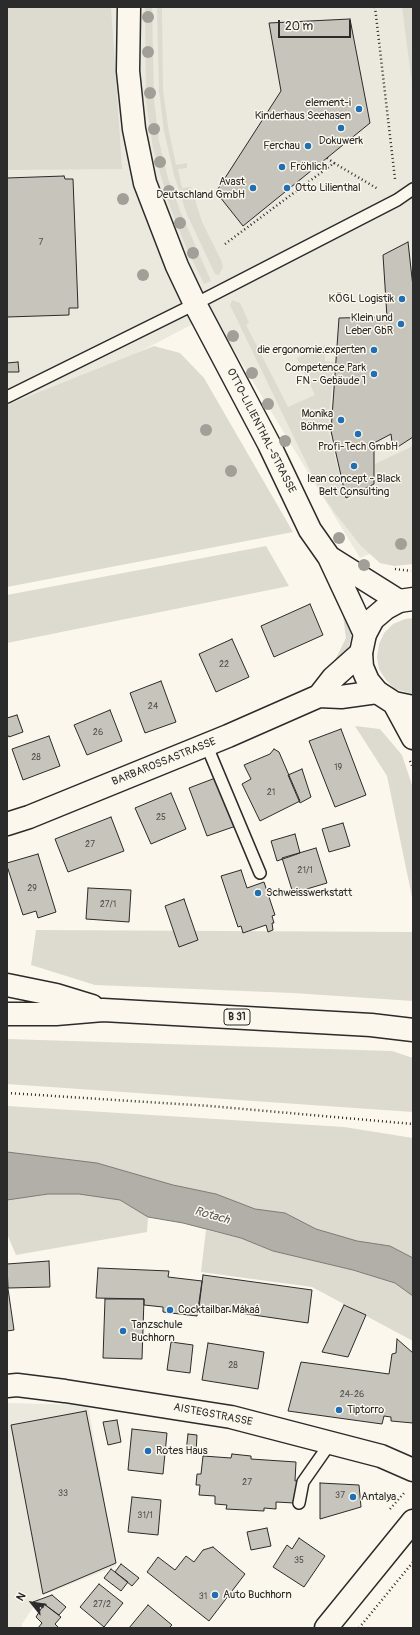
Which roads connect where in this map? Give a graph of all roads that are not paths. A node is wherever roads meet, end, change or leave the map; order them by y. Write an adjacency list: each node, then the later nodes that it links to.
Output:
1 (129, 7): 3 (street, OTTO-LILIENTHAL-STRASSE)
2 (413, 189): 3 (lane)
3 (195, 304): 4 (lane); 5 (street, OTTO-LILIENTHAL-STRASSE)
4 (7, 396)
5 (329, 557): 6 (street, OTTO-LILIENTHAL-STRASSE); 7 (street, OTTO-LILIENTHAL-STRASSE)
6 (406, 600): 7 (street)
7 (363, 643): 8 (street); 9 (street, OTTO-LILIENTHAL-STRASSE)
8 (320, 696): 9 (street, BARBAROSSASTRASSE); 10 (street, BARBAROSSASTRASSE)
9 (394, 700): 11 (street, OTTO-LILIENTHAL-STRASSE)
10 (206, 744): 12 (street, BARBAROSSASTRASSE); 13 (lane)
11 (410, 747)
12 (7, 824)
13 (260, 874)
14 (7, 985): 15 (street, B 31)
15 (103, 1010): 16 (street, B 31); 17 (street, B 31)
16 (7, 1014)
17 (413, 1030)
18 (7, 1386): 19 (street, AISTEGSTRASSE)
19 (331, 1442): 20 (street, AISTEGSTRASSE); 21 (lane)
20 (413, 1470)
21 (299, 1503)
22 (413, 1521): 23 (street)
23 (326, 1628)

